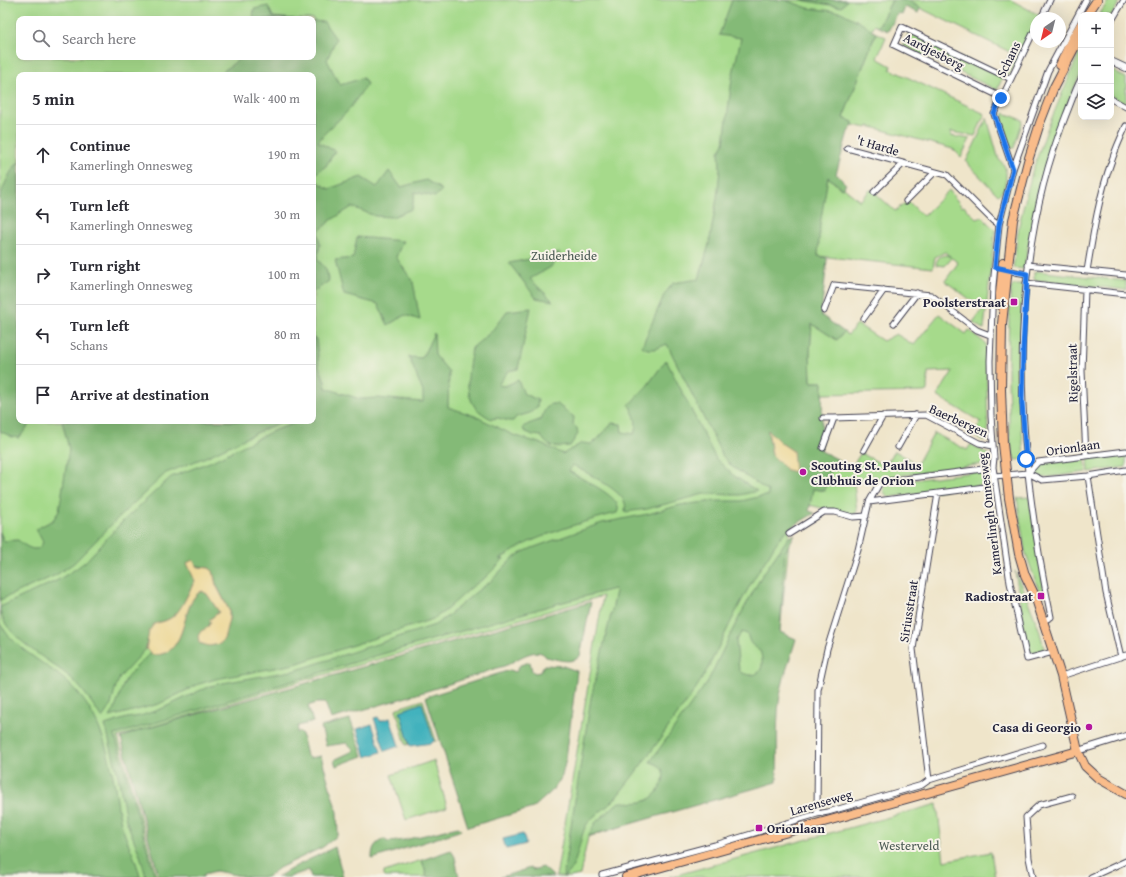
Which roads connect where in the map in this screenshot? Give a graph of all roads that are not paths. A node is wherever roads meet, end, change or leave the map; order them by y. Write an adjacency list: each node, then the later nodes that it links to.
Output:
1 (1050, 0): 6 (street)
2 (1086, 0): 11 (street, Kamerlingh Onnesweg)
3 (1097, 0): 7 (main road)
4 (1100, 0): 8 (main road)
5 (1124, 2): 9 (street)
6 (1043, 12)
7 (1089, 12)
8 (1094, 12)
9 (1114, 17)
10 (1030, 39): 14 (street, Schans)
11 (1075, 39): 22 (street, Kamerlingh Onnesweg); 28 (main road, Kamerlingh Onnesweg)
12 (1114, 62): 13 (street)
13 (1126, 68)
14 (1011, 79): 16 (street, Schans); 16 (street, Aardjesberg)
15 (1079, 84): 27 (street)
16 (1001, 98): 22 (street, Schans)
17 (1114, 101): 18 (street)
18 (1126, 107)
19 (1126, 126): 29 (street)
20 (847, 148): 21 (street, 't Harde)
21 (903, 164): 23 (street, 't Harde); 24 (street, 't Harde)
22 (1013, 169): 26 (street, Kamerlingh Onnesweg)
23 (935, 172): 25 (street); 26 (street, 't Harde)
24 (874, 192)
25 (906, 201)
26 (999, 225): 28 (street, Kamerlingh Onnesweg)
27 (1028, 265): 29 (street); 30 (street)
28 (1001, 268): 30 (street); 40 (street, Kamerlingh Onnesweg); 53 (main road, Kamerlingh Onnesweg)
29 (1087, 271): 31 (street)
30 (1027, 274): 32 (street)
31 (1126, 275)
32 (1026, 283): 34 (street); 52 (street)
33 (884, 290): 35 (street); 37 (street); 38 (street)
34 (1085, 290): 36 (street); 50 (street, Rigelstraat)
35 (917, 293): 39 (street); 40 (street)
36 (1126, 294)
37 (824, 311)
38 (864, 318)
39 (894, 323)
40 (990, 335): 45 (street, Kamerlingh Onnesweg)
41 (916, 415): 42 (street, Baerbergen); 45 (street, Baerbergen); 46 (street, Baerbergen)
42 (882, 416): 44 (street, Baerbergen); 48 (street)
43 (823, 418): 44 (street, Baerbergen)
44 (834, 418): 47 (street)
45 (993, 446): 54 (street, Kamerlingh Onnesweg)
46 (898, 447)
47 (823, 448)
48 (864, 450)
49 (1126, 451): 50 (street, Orionlaan)
50 (1086, 456): 52 (street, Orionlaan)
51 (1126, 470): 55 (street)
52 (1028, 473): 53 (street); 55 (street); 60 (street)
53 (1006, 475): 54 (street); 60 (main road, Kamerlingh Onnesweg)
54 (994, 476): 56 (street); 57 (street); 61 (street, Kamerlingh Onnesweg)
55 (1088, 476): 62 (street)
56 (938, 493): 57 (street); 67 (street, Siriusstraat)
57 (869, 502): 58 (street)
58 (866, 516): 59 (street); 70 (street)
59 (789, 534)
60 (1043, 621): 61 (main road, Kamerlingh Onnesweg)
61 (1053, 652): 63 (main road, Kamerlingh Onnesweg)
62 (1123, 656): 63 (street)
63 (1061, 676): 66 (main road, Kamerlingh Onnesweg)
64 (1126, 736): 66 (street)
65 (1043, 744): 67 (street, Larenseweg)
66 (1078, 751): 68 (main road, Kamerlingh Onnesweg); 73 (main road, Larenseweg)
67 (929, 780): 70 (street, Larenseweg)
68 (1126, 794)
69 (1072, 796): 74 (street)
70 (817, 814): 72 (street, Larenseweg)
71 (1126, 861): 75 (street)
72 (602, 875)
73 (626, 877)
74 (1033, 877)
75 (1091, 877)

